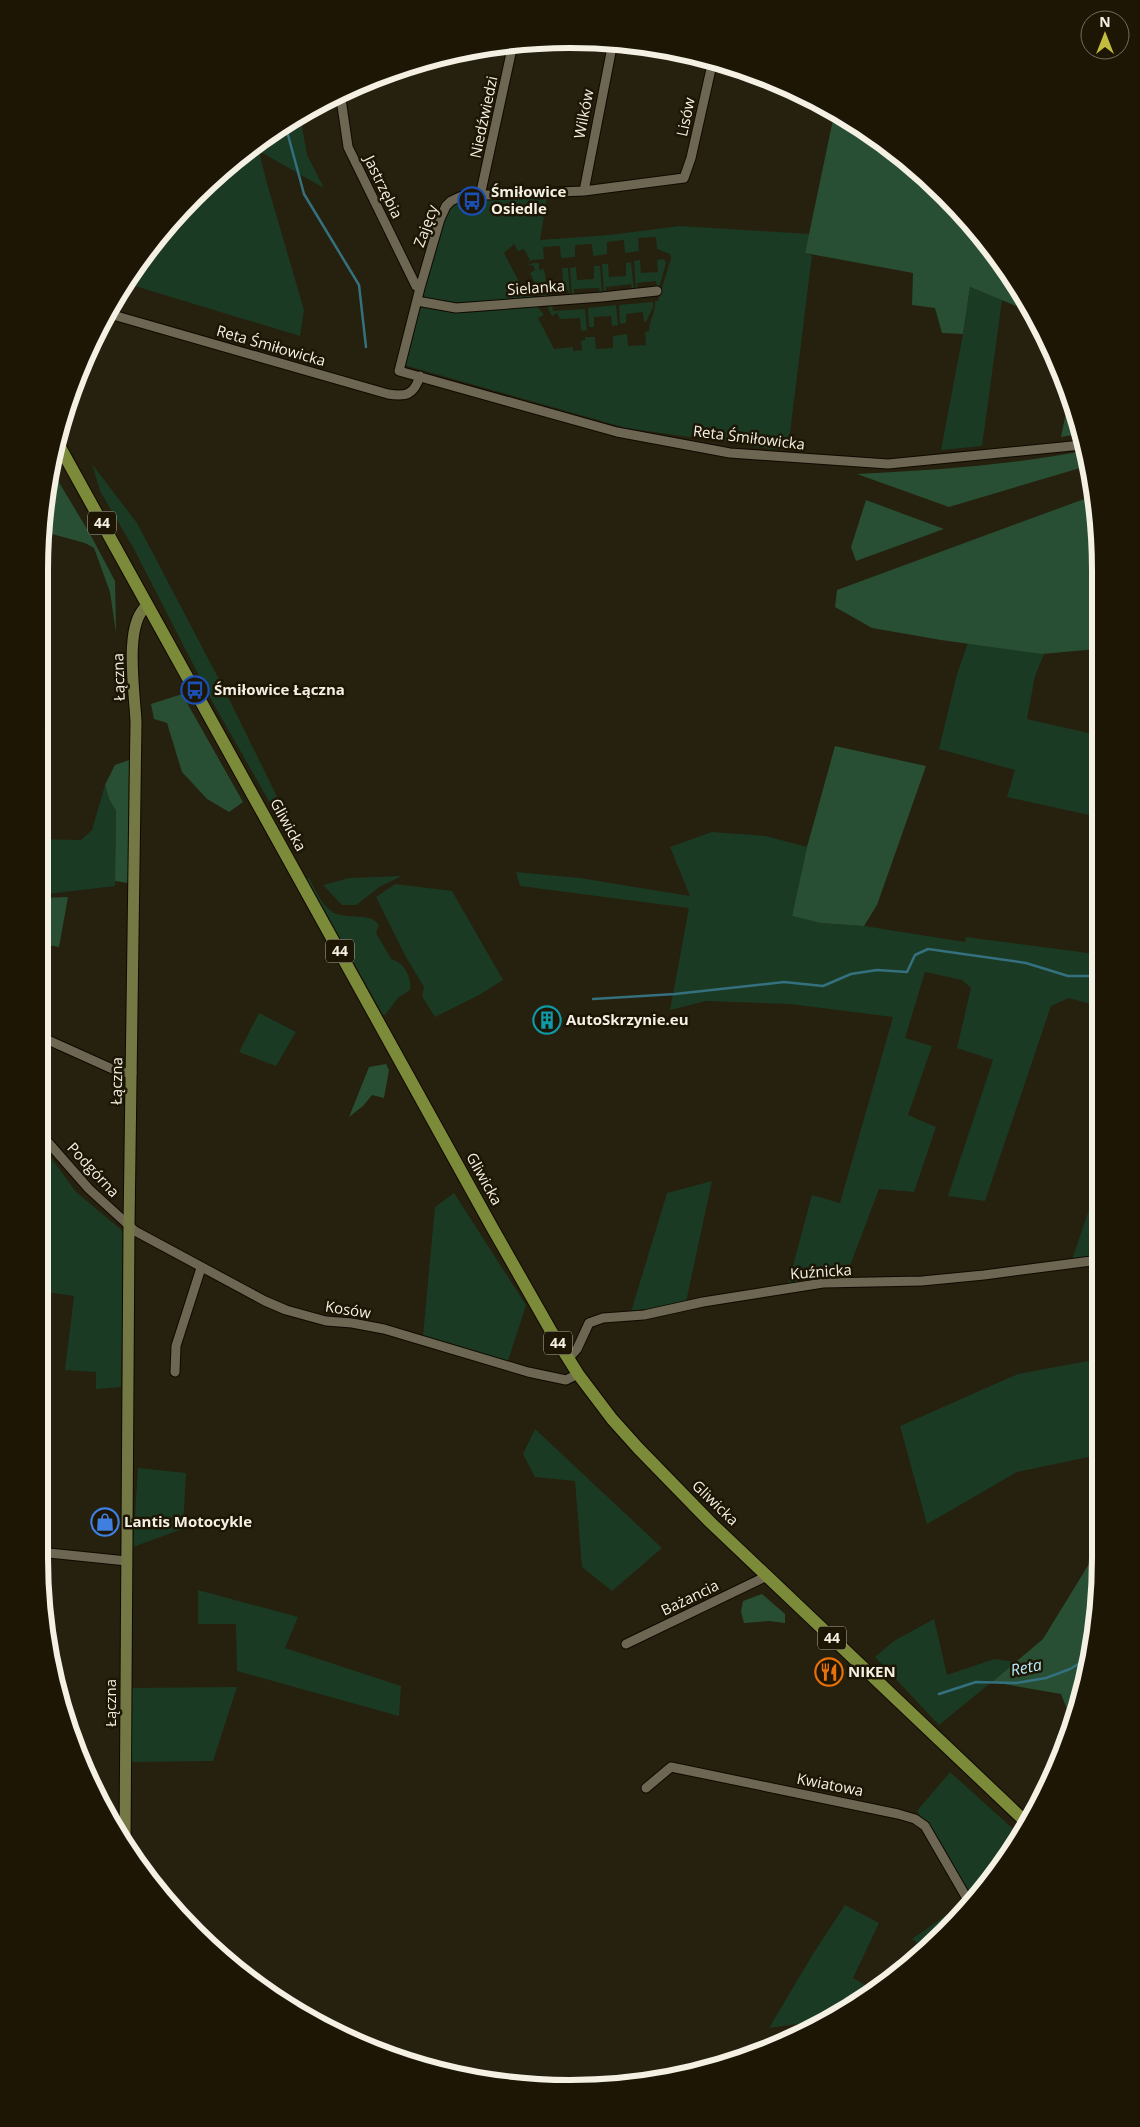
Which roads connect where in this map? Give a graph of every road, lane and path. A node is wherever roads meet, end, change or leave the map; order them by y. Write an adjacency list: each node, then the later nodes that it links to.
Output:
1 (611, 50): 6 (street, Wilków)
2 (511, 51): 7 (street, Niedźwiedzi)
3 (712, 67): 5 (street, Lisów)
4 (341, 100): 8 (street, Jastrzębia)
5 (684, 178): 6 (street, Zajęcy)
6 (584, 191): 7 (street, Zajęcy)
7 (480, 196): 8 (street, Zajęcy)
8 (420, 288): 10 (street, Zajęcy)
9 (658, 291): 10 (street, Sielanka)
10 (417, 301): 12 (street, Zajęcy)
11 (114, 315): 13 (street, Reta Śmiłowicka)
12 (399, 371): 13 (street, Reta Śmiłowicka)
13 (420, 376): 14 (street, Reta Śmiłowicka)
14 (1077, 445)
15 (62, 450): 16 (main road, Gliwicka / 44)
16 (147, 606): 18 (street, Łączna); 23 (main road, Gliwicka / 44)
17 (47, 1040): 18 (street)
18 (132, 1073): 20 (street, Łączna)
19 (47, 1141): 20 (street, Podgórna)
20 (129, 1225): 22 (street, Kosów); 27 (street, Łączna)
21 (1092, 1261): 23 (street, Kuźnicka)
22 (201, 1268): 24 (street); 25 (street, Kosów)
23 (568, 1359): 25 (main road, Gliwicka / 44)
24 (175, 1372)
25 (578, 1374): 28 (main road, Gliwicka / 44)
26 (47, 1553): 27 (street)
27 (127, 1561): 32 (street, Łączna)
28 (767, 1576): 29 (street, Bażancia); 31 (main road, Gliwicka / 44)
29 (626, 1644)
30 (646, 1788): 33 (street, Kwiatowa)
31 (1022, 1819)
32 (125, 1829)
33 (967, 1898)

